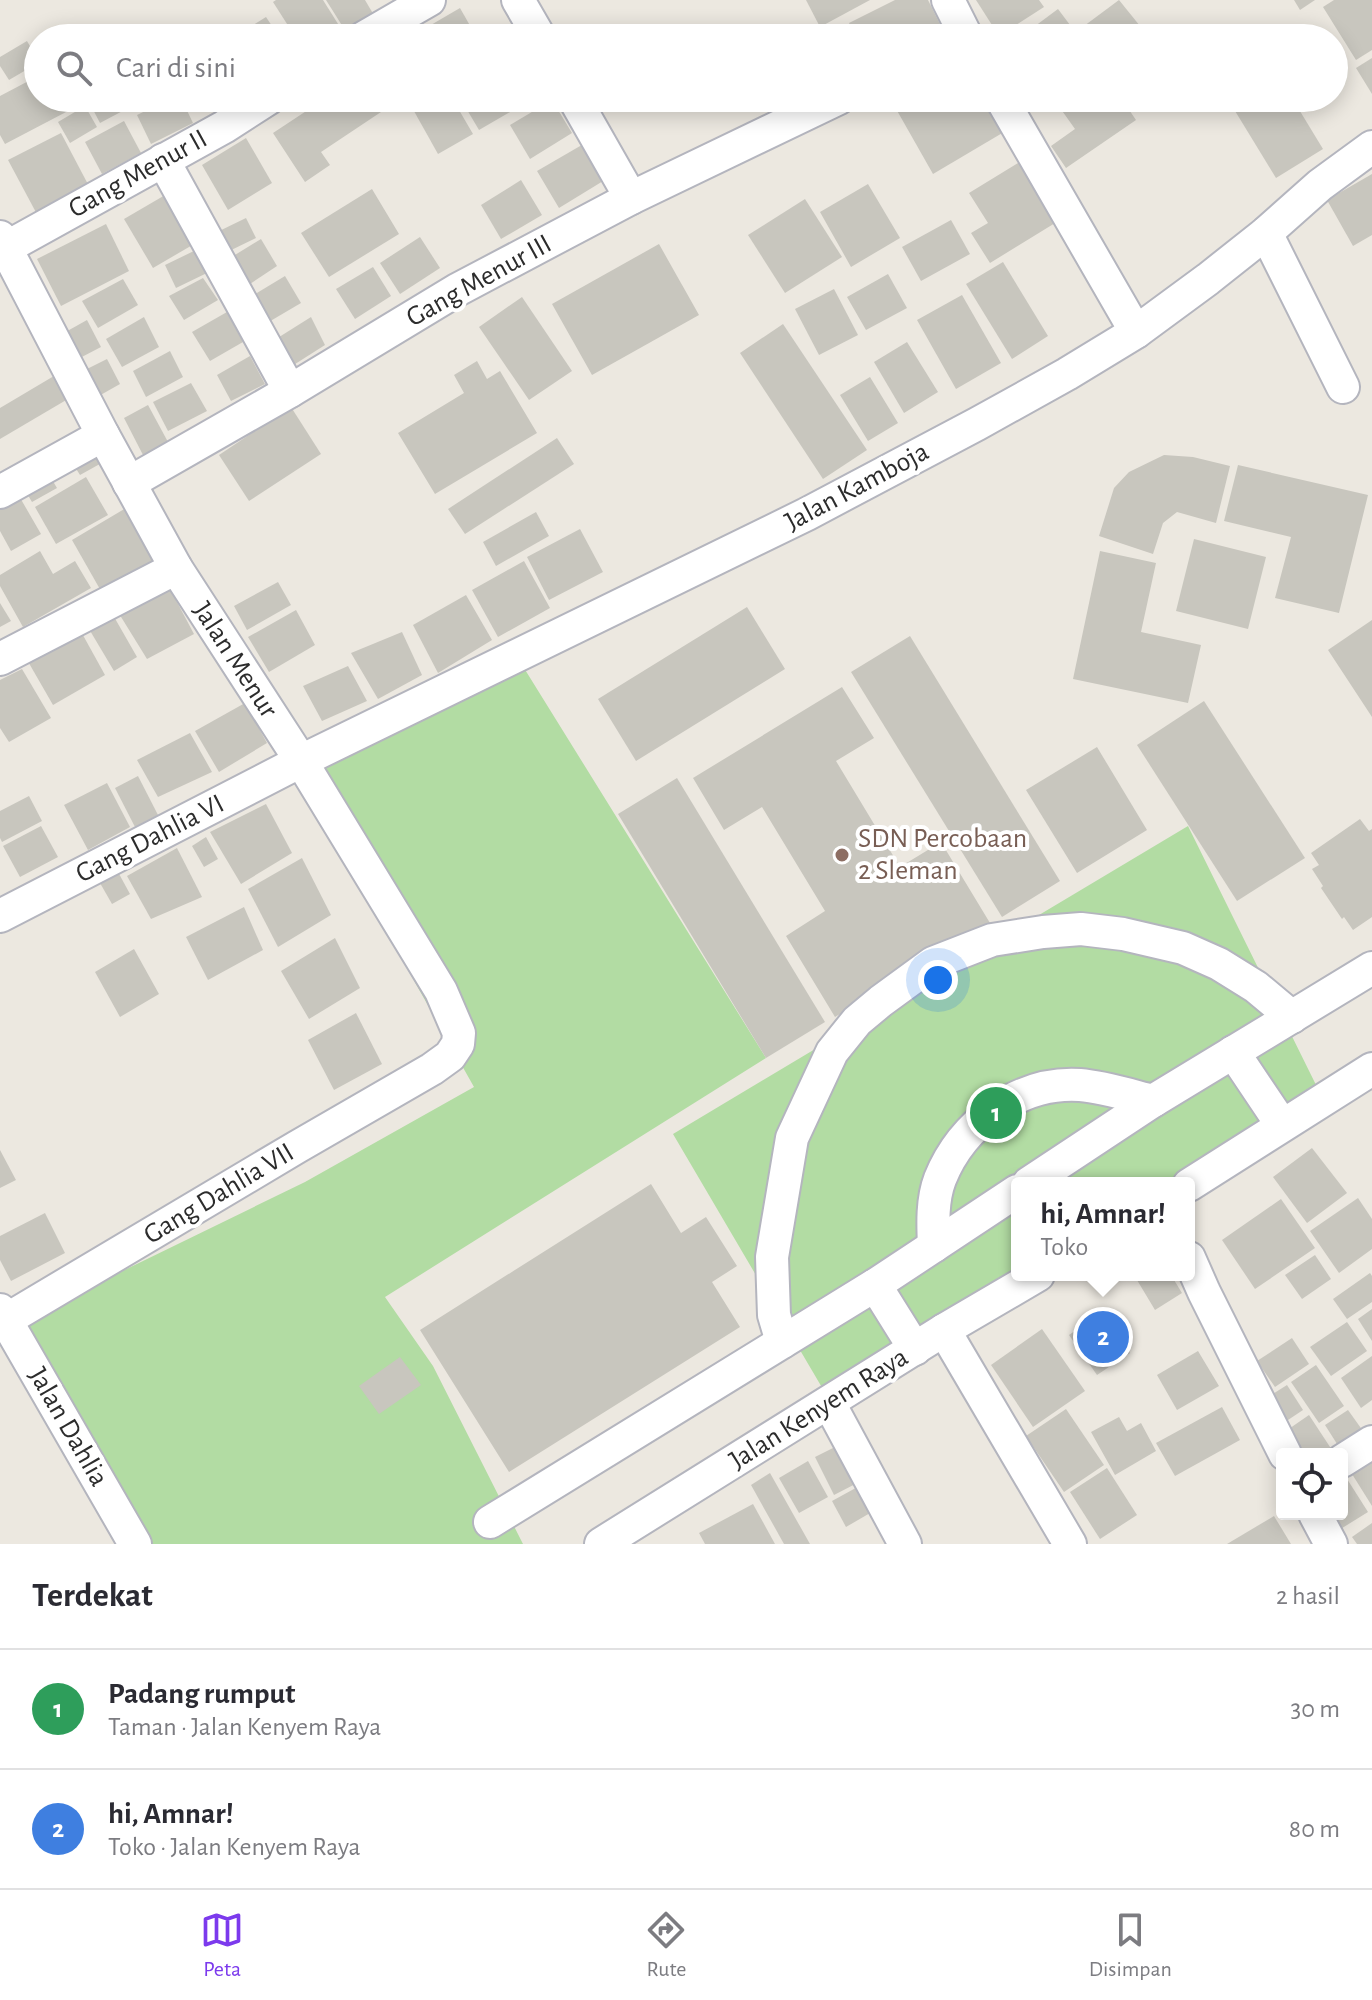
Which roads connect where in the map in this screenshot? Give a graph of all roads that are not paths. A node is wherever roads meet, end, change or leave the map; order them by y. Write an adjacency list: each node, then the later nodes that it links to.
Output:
1 (429, 0): 4 (street)
2 (518, 0): 5 (street)
3 (948, 0): 6 (street)
4 (387, 24)
5 (532, 24)
6 (959, 24)
7 (247, 112): 12 (street, Gang Menur II)
8 (582, 112): 13 (street)
9 (810, 112): 13 (street, Gang Menur III)
10 (1009, 112): 16 (street)
11 (1372, 147): 14 (street, Jalan Kamboja)
12 (163, 160): 15 (street, Gang Menur II); 18 (street)
13 (631, 198): 18 (street, Gang Menur III)
14 (1266, 233): 16 (street, Jalan Kamboja); 17 (street)
15 (2, 245): 19 (street, Jalan Menur)
16 (1136, 332): 24 (street, Jalan Kamboja)
17 (1343, 387)
18 (290, 391): 20 (street, Gang Menur III)
19 (103, 435): 20 (street, Jalan Menur); 21 (street)
20 (129, 483): 22 (street, Jalan Menur)
21 (0, 492)
22 (176, 568): 23 (street); 24 (street, Jalan Menur)
23 (0, 659)
24 (301, 761): 25 (street, Gang Dahlia VI); 29 (street, Jalan Menur)
25 (0, 916)
26 (1372, 968): 27 (street)
27 (1292, 1017): 28 (street); 42 (street)
28 (1233, 1052): 31 (street); 32 (street)
29 (432, 1069): 40 (street, Gang Dahlia VII)
30 (1372, 1069): 32 (street)
31 (1153, 1101): 33 (street); 36 (street)
32 (1282, 1125): 34 (street)
33 (1038, 1177)
34 (1195, 1181)
35 (1011, 1195): 36 (street)
36 (934, 1246): 39 (street)
37 (1195, 1272): 46 (street)
38 (1028, 1281): 41 (street, Jalan Kenyem Raya)
39 (875, 1285): 42 (street); 43 (street)
40 (3, 1315): 50 (street, Jalan Dahlia)
41 (944, 1330): 43 (street, Jalan Kenyem Raya); 53 (street)
42 (782, 1342): 49 (street)
43 (915, 1349): 44 (street, Jalan Kenyem Raya)
44 (829, 1403): 51 (street, Jalan Kenyem Raya); 52 (street)
45 (1372, 1442): 47 (street)
46 (1282, 1448)
47 (1348, 1457)
48 (1318, 1520): 54 (street)
49 (490, 1522)
50 (135, 1544)
51 (601, 1544)
52 (905, 1544)
53 (1070, 1544)
54 (1331, 1544)

